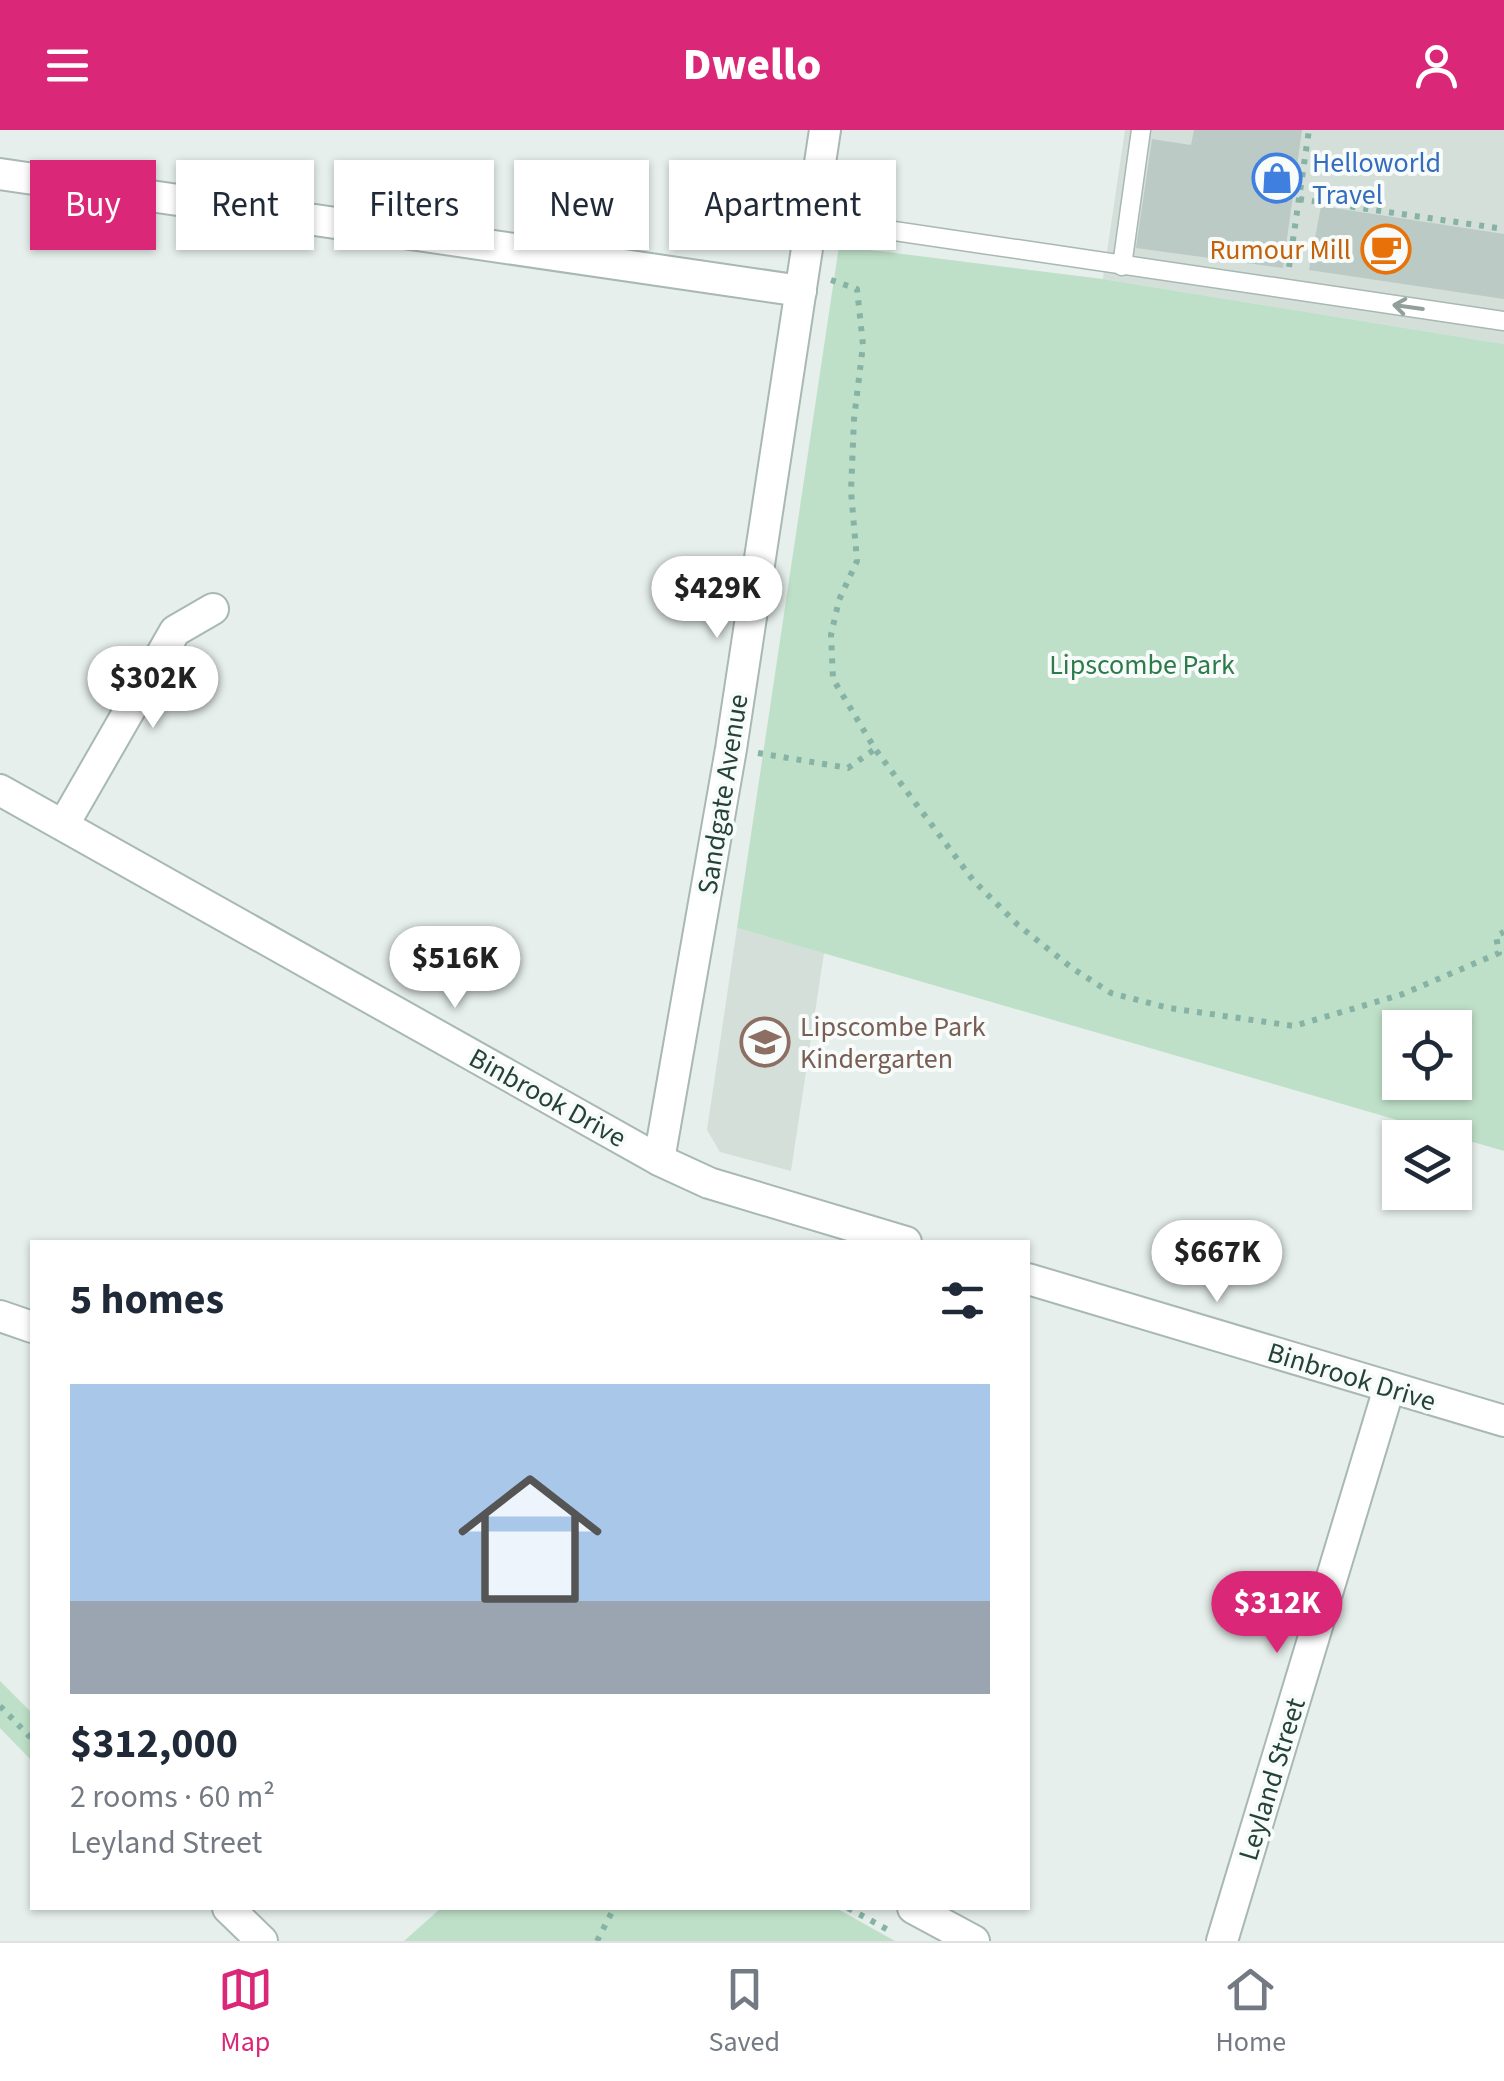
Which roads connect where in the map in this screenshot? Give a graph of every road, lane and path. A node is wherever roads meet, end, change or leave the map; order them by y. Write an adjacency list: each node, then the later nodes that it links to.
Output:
1 (825, 130): 4 (street, Sandgate Avenue)
2 (1141, 130): 10 (lane)
3 (1309, 130): 6 (path)
4 (821, 160)
5 (0, 174): 11 (street)
6 (1298, 199): 7 (path); 12 (path)
7 (1504, 229)
8 (896, 232): 10 (lane)
9 (808, 250): 11 (street, Sandgate Avenue)
10 (1122, 266): 12 (lane)
11 (803, 282): 15 (street, Sandgate Avenue); 16 (path)
12 (1286, 289): 13 (lane, one-way to 12)
13 (1504, 321)
14 (214, 609): 18 (street)
15 (730, 749): 16 (path); 20 (street, Sandgate Avenue)
16 (875, 749): 19 (path)
17 (0, 790): 18 (street, Binbrook Drive)
18 (64, 824): 20 (street, Binbrook Drive)
19 (1504, 932)
20 (660, 1160): 21 (street, Binbrook Drive)
21 (899, 1240)
22 (1030, 1280): 25 (street, Binbrook Drive)
23 (0, 1316): 24 (street)
24 (30, 1326)
25 (1389, 1388): 26 (street, Binbrook Drive); 37 (street, Leyland Street)
26 (1504, 1421)
27 (0, 1706): 28 (path)
28 (30, 1737)
29 (230, 1910): 34 (street)
30 (613, 1910): 35 (path)
31 (852, 1910): 33 (path)
32 (916, 1910): 36 (street)
33 (892, 1932)
34 (262, 1941)
35 (597, 1941)
36 (974, 1941)
37 (1222, 1941)

